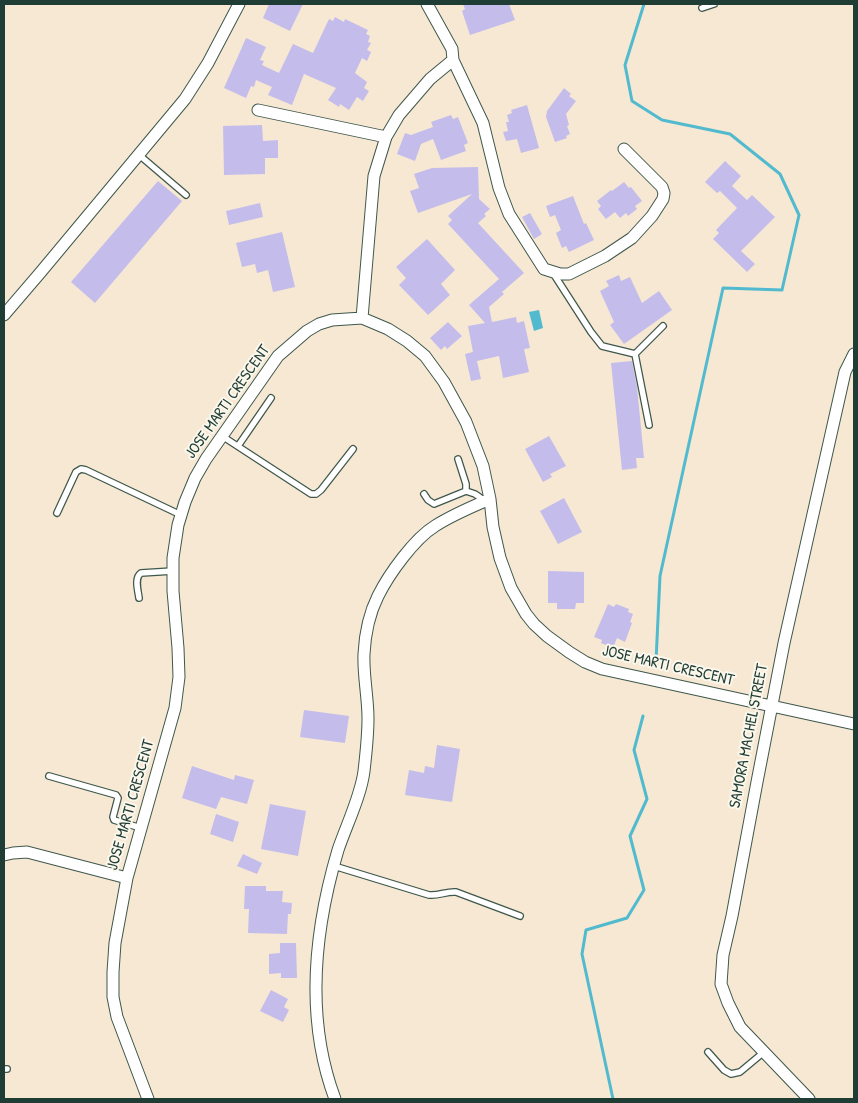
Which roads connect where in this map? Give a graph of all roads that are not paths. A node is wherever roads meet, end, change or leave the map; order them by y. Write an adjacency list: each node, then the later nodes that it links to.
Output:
1 (239, 4): 9 (street)
2 (427, 4): 5 (street)
3 (714, 4): 4 (lane)
4 (702, 8)
5 (453, 60): 7 (street); 11 (street)
6 (258, 110): 7 (street)
7 (386, 137): 13 (street)
8 (624, 149): 11 (street)
9 (138, 154): 10 (lane); 12 (street)
10 (186, 196)
11 (553, 273): 15 (lane)
12 (4, 315)
13 (362, 318): 19 (street, JOSE MARTI CRESCENT); 25 (street, JOSE MARTI CRESCENT)
14 (663, 326): 15 (lane)
15 (636, 354): 18 (lane)
16 (854, 354): 30 (street, SAMORA MACHEL STREET)
17 (271, 398): 20 (lane)
18 (649, 424)
19 (222, 436): 20 (lane); 27 (street, JOSE MARTI CRESCENT)
20 (238, 446): 21 (lane)
21 (353, 449)
22 (458, 459): 23 (lane)
23 (466, 491): 24 (lane); 25 (lane)
24 (424, 494)
25 (487, 500): 30 (street, JOSE MARTI CRESCENT); 35 (street)
26 (57, 513): 27 (lane)
27 (181, 515): 28 (street, JOSE MARTI CRESCENT)
28 (173, 571): 29 (lane); 33 (street, JOSE MARTI CRESCENT)
29 (139, 598)
30 (772, 706): 31 (street, JOSE MARTI CRESCENT); 39 (street, SAMORA MACHEL STREET)
31 (854, 724)
32 (49, 776): 33 (lane)
33 (141, 828): 36 (street, JOSE MARTI CRESCENT)
34 (4, 855): 36 (street)
35 (334, 866): 37 (lane); 41 (street)
36 (127, 878): 40 (street, JOSE MARTI CRESCENT)
37 (520, 916)
38 (708, 1052): 39 (lane)
39 (764, 1052): 42 (street, SAMORA MACHEL STREET)
40 (148, 1099)
41 (335, 1099)
42 (809, 1099)

